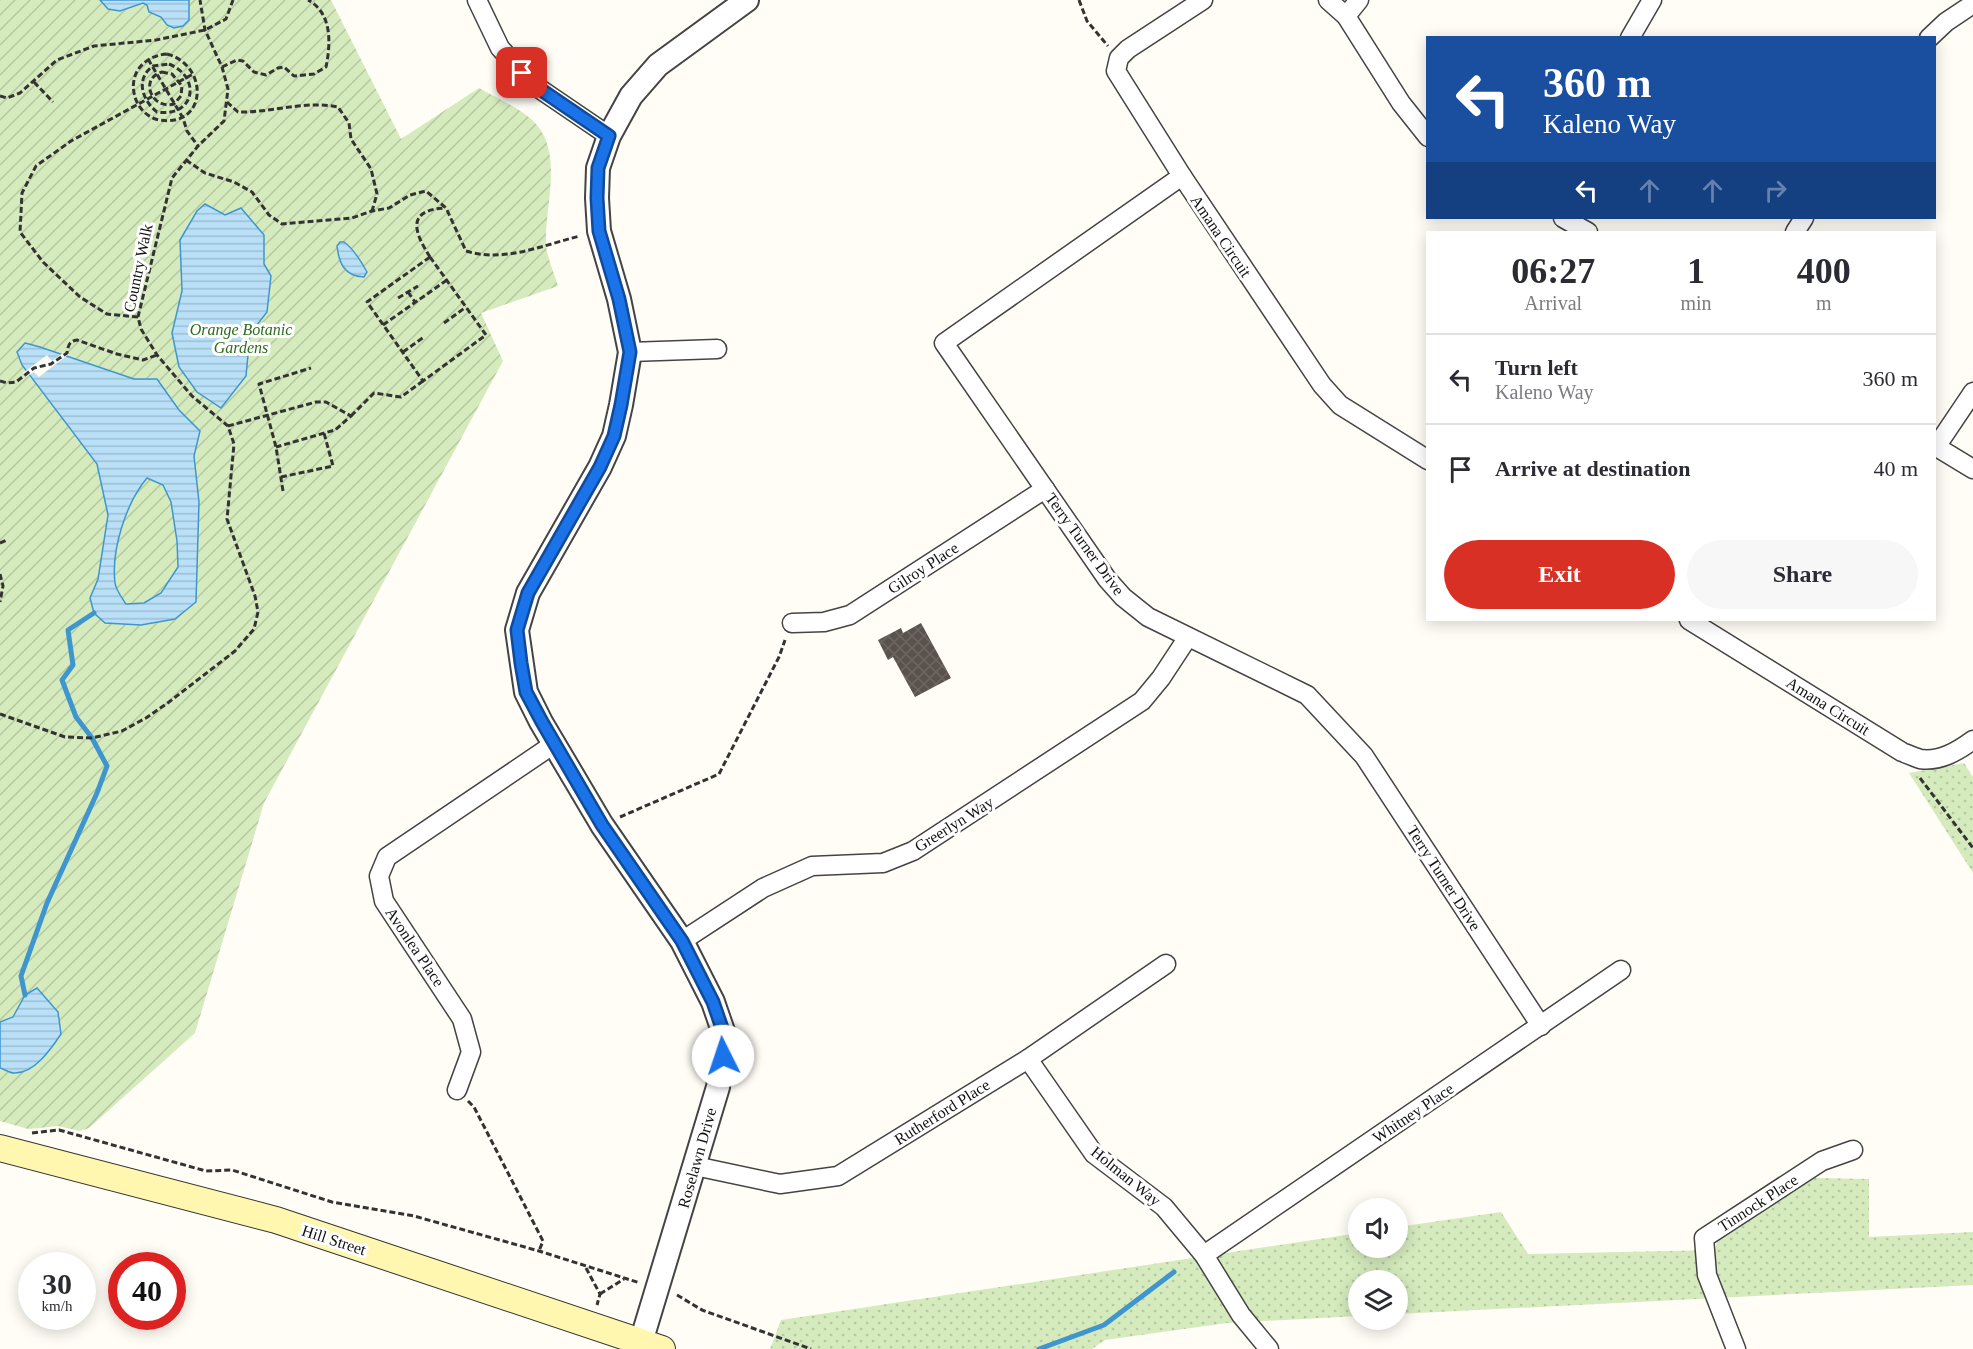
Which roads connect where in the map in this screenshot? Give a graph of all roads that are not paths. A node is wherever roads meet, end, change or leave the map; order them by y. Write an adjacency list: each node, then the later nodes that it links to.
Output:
1 (477, 0): 12 (street)
2 (747, 0): 12 (street, Roselawn Drive)
3 (1203, 0): 13 (street, Amana Circuit)
4 (1328, 0): 8 (street)
5 (1359, 0): 8 (street)
6 (1652, 0): 9 (street)
7 (1973, 4): 10 (street)
8 (1346, 16): 11 (street)
9 (1631, 36)
10 (1931, 36)
11 (1426, 134)
12 (609, 136): 17 (street, Roselawn Drive)
13 (1182, 176): 21 (street, Amana Circuit); 23 (street, Terry Turner Drive)
14 (1565, 219): 15 (street)
15 (1586, 231)
16 (717, 349): 17 (street)
17 (630, 352): 28 (street, Roselawn Drive)
18 (1973, 392): 19 (street)
19 (1936, 446)
20 (1936, 448): 22 (street)
21 (1426, 459)
22 (1973, 469)
23 (1045, 489): 25 (street, Gilroy Place); 26 (street, Terry Turner Drive)
24 (1691, 621): 27 (street, Amana Circuit)
25 (792, 623)
26 (1188, 637): 29 (street, Greerlyn Way); 32 (street, Terry Turner Drive)
27 (1973, 740)
28 (554, 744): 29 (street, Roselawn Drive); 34 (street, Avonlea Place)
29 (682, 941): 37 (street, Roselawn Drive)
30 (1166, 964): 33 (street, Rutherford Place)
31 (1621, 970): 32 (street, Whitney Place)
32 (1541, 1026): 38 (street, Whitney Place)
33 (1028, 1059): 37 (street, Rutherford Place); 38 (street, Holman Way)
34 (457, 1090)
35 (0, 1148): 39 (main road, Hill Street)
36 (1853, 1150): 41 (street, Tinnock Place)
37 (695, 1166): 39 (street, Roselawn Drive)
38 (1204, 1256): 40 (street, Holman Way)
39 (652, 1345)
40 (1269, 1349)
41 (1736, 1349)

